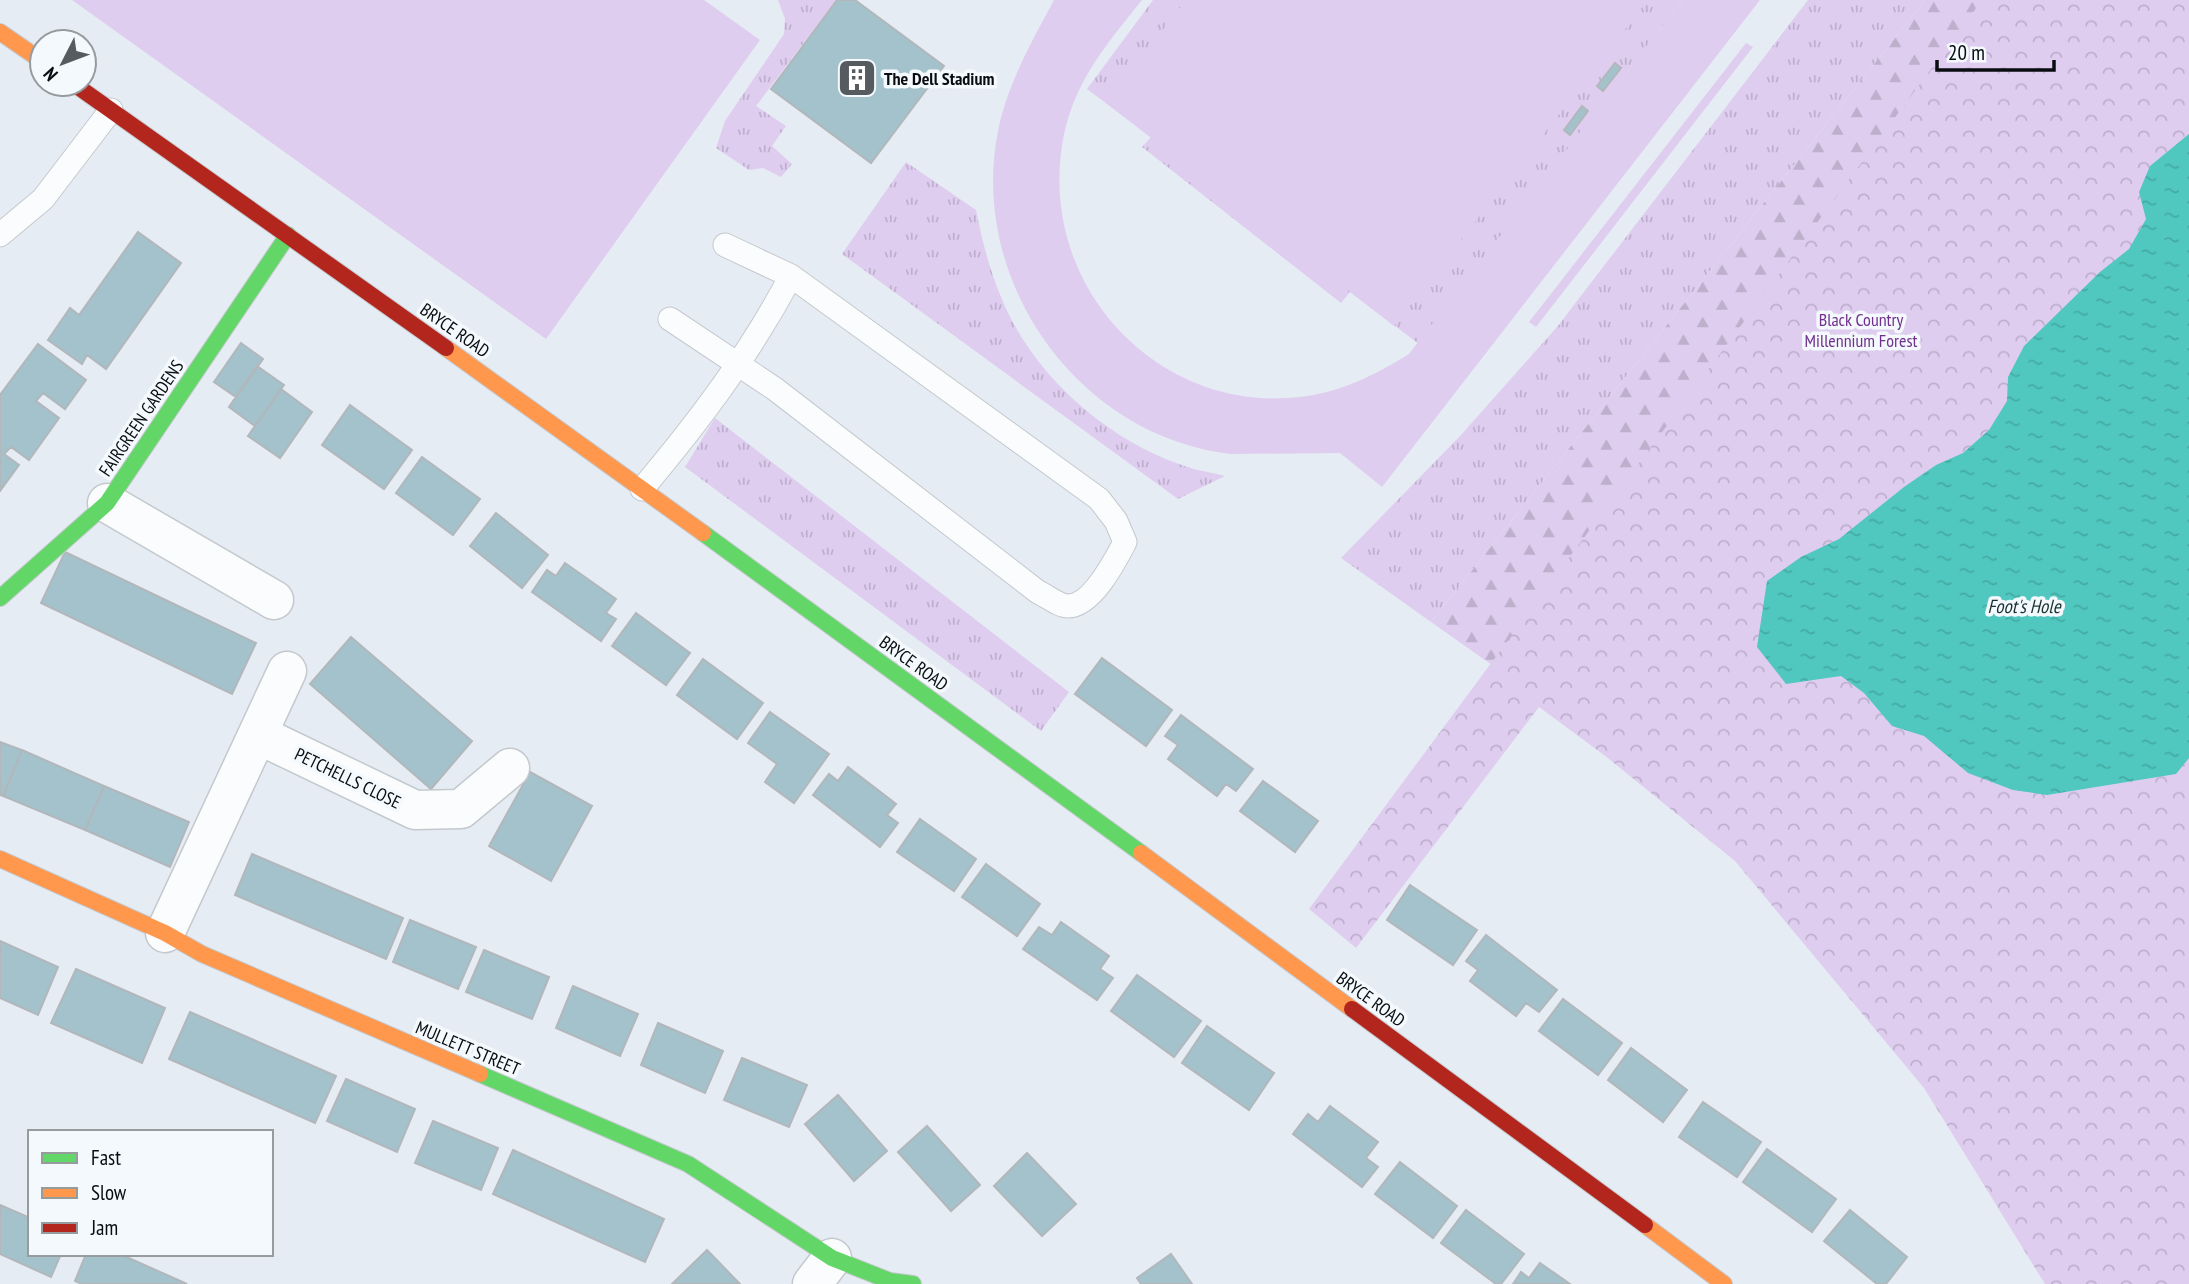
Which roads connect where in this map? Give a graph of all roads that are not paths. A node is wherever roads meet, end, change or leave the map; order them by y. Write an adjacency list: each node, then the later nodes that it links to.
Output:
1 (0, 32): 2 (street)
2 (28, 51)
3 (94, 98): 4 (street, BRYCE ROAD)
4 (111, 110): 5 (lane); 6 (street, BRYCE ROAD)
5 (0, 235)
6 (288, 235): 11 (street, BRYCE ROAD); 12 (street, FAIRGREEN GARDENS)
7 (725, 245): 8 (lane)
8 (792, 276): 10 (lane); 10 (lane)
9 (670, 319): 10 (lane)
10 (740, 365): 11 (lane)
11 (642, 489): 22 (street, BRYCE ROAD)
12 (107, 503): 13 (street, FAIRGREEN GARDENS); 14 (street)
13 (0, 598)
14 (274, 600)
15 (287, 671): 16 (street)
16 (259, 735): 17 (street, PETCHELLS CLOSE); 19 (street)
17 (510, 768)
18 (0, 859): 19 (street, MULLETT STREET)
19 (164, 933): 20 (street, MULLETT STREET)
20 (822, 1271): 21 (street, MULLETT STREET)
21 (913, 1284)
22 (1724, 1284)

